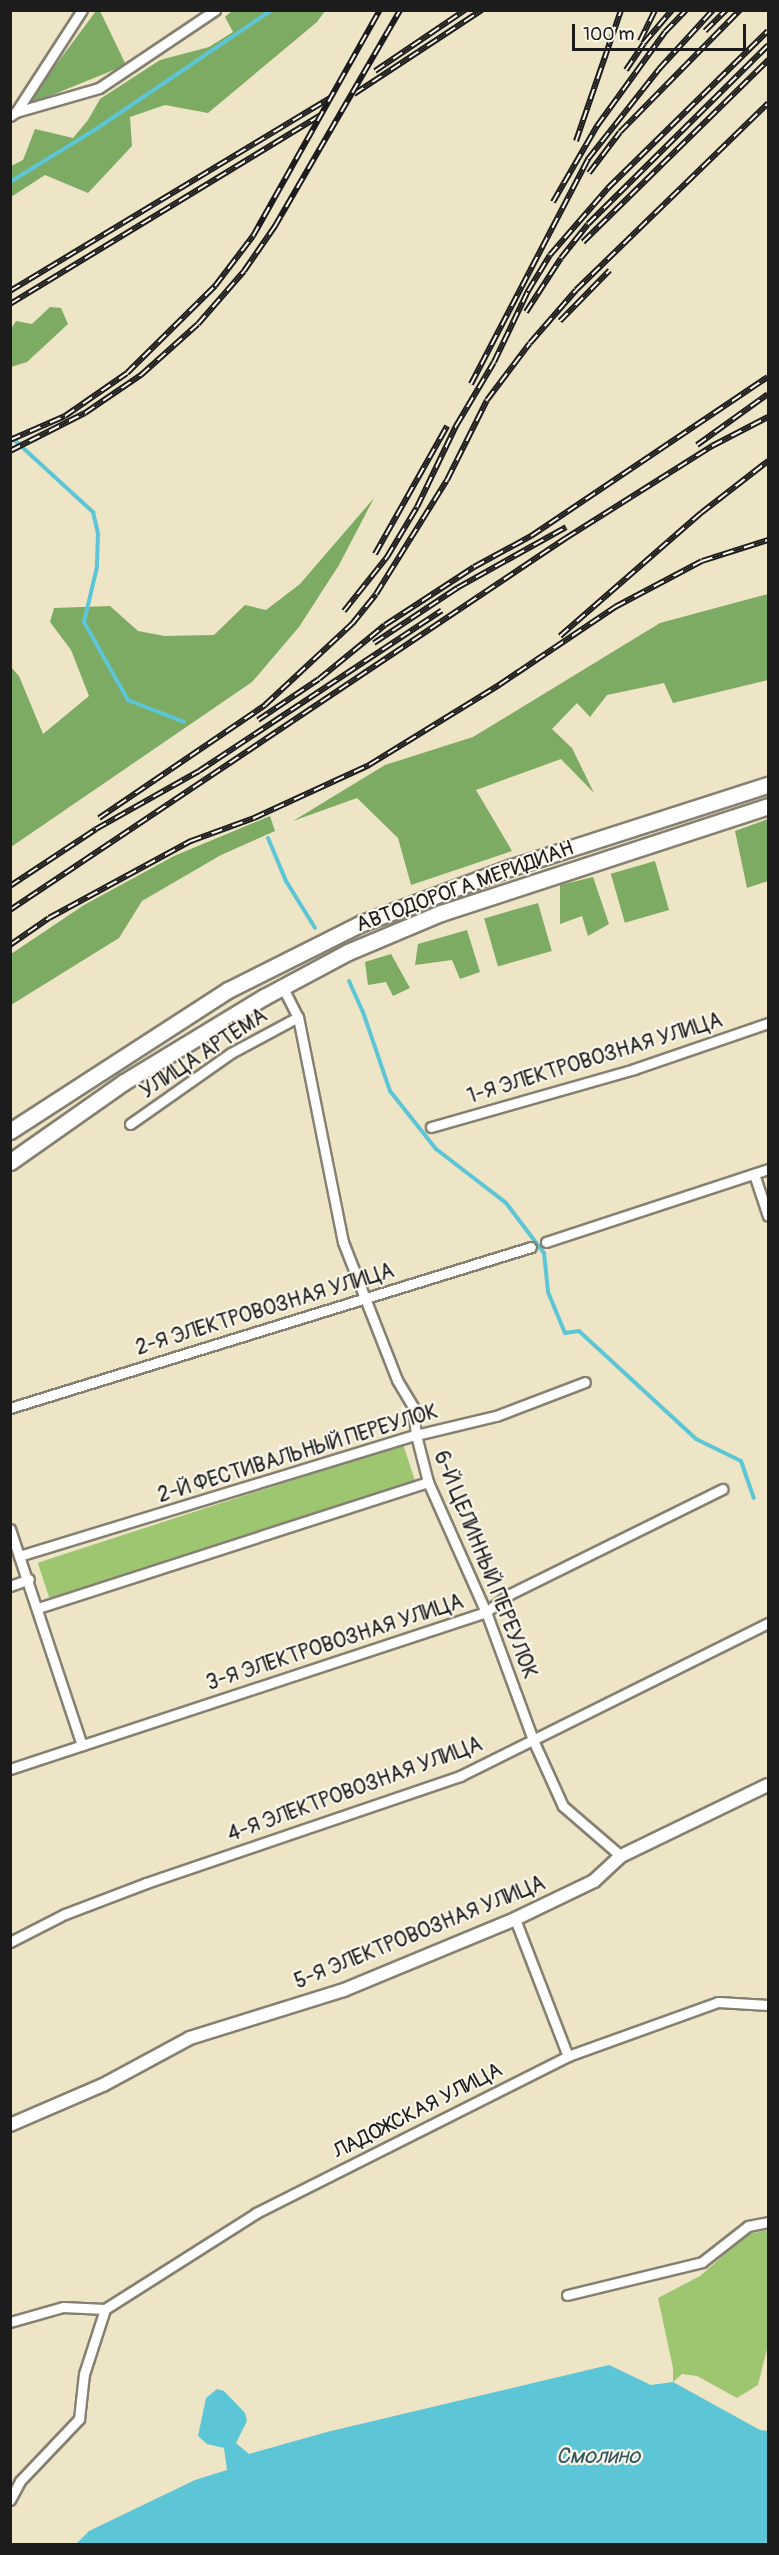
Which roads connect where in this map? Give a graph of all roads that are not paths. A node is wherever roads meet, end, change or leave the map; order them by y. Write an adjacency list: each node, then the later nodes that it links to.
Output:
1 (82, 10): 3 (street)
2 (214, 10): 3 (street)
3 (14, 114)
4 (768, 785): 6 (main road, АВТОДОРОГА МЕРИДИАН)
5 (768, 806): 7 (main road, АВТОДОРОГА МЕРИДИАН)
6 (271, 967): 7 (main road); 12 (main road, АВТОДОРОГА МЕРИДИАН)
7 (282, 986): 8 (street, 6-Й ЦЕЛИННЫЙ ПЕРЕУЛОК); 13 (main road, АВТОДОРОГА МЕРИДИАН)
8 (298, 1017): 10 (street, УЛИЦА АРТЁМА); 19 (street, 6-Й ЦЕЛИННЫЙ ПЕРЕУЛОК)
9 (768, 1023): 11 (street, 1-Я ЭЛЕКТРОВОЗНАЯ УЛИЦА)
10 (130, 1124)
11 (431, 1127)
12 (10, 1131)
13 (10, 1162)
14 (768, 1169): 15 (street)
15 (754, 1174): 16 (street); 17 (street)
16 (768, 1216)
17 (546, 1242)
18 (531, 1247): 19 (street, 2-Я ЭЛЕКТРОВОЗНАЯ УЛИЦА)
19 (366, 1297): 21 (street, 2-Я ЭЛЕКТРОВОЗНАЯ УЛИЦА); 22 (street, 6-Й ЦЕЛИННЫЙ ПЕРЕУЛОК)
20 (585, 1382): 22 (street, 2-Й ФЕСТИВАЛЬНЫЙ ПЕРЕУЛОК)
21 (10, 1408)
22 (416, 1435): 23 (street, 6-Й ЦЕЛИННЫЙ ПЕРЕУЛОК); 26 (street, 2-Й ФЕСТИВАЛЬНЫЙ ПЕРЕУЛОК)
23 (428, 1482): 29 (street); 30 (street, 6-Й ЦЕЛИННЫЙ ПЕРЕУЛОК)
24 (722, 1489): 30 (street, 3-Я ЭЛЕКТРОВОЗНАЯ УЛИЦА)
25 (10, 1529): 26 (street)
26 (20, 1556): 27 (street)
27 (29, 1579): 28 (street); 29 (street)
28 (10, 1586)
29 (38, 1608): 33 (street)
30 (486, 1612): 32 (street, 6-Й ЦЕЛИННЫЙ ПЕРЕУЛОК); 33 (street, 3-Я ЭЛЕКТРОВОЗНАЯ УЛИЦА)
31 (768, 1623): 32 (street, 4-Я ЭЛЕКТРОВОЗНАЯ УЛИЦА)
32 (533, 1740): 36 (street, 6-Й ЦЕЛИННЫЙ ПЕРЕУЛОК); 38 (street, 4-Я ЭЛЕКТРОВОЗНАЯ УЛИЦА)
33 (82, 1745): 34 (street, 3-Я ЭЛЕКТРОВОЗНАЯ УЛИЦА)
34 (10, 1769)
35 (768, 1785): 36 (street, 5-Я ЭЛЕКТРОВОЗНАЯ УЛИЦА)
36 (621, 1856): 37 (street, 5-Я ЭЛЕКТРОВОЗНАЯ УЛИЦА)
37 (515, 1919): 40 (street); 41 (street, 5-Я ЭЛЕКТРОВОЗНАЯ УЛИЦА)
38 (10, 1942)
39 (768, 2005): 40 (street, ЛАДОЖСКАЯ УЛИЦА)
40 (568, 2056): 44 (street, ЛАДОЖСКАЯ УЛИЦА)
41 (10, 2125)
42 (768, 2222): 43 (street)
43 (567, 2295)
44 (105, 2309): 45 (street); 46 (street)
45 (10, 2322)
46 (10, 2500)

